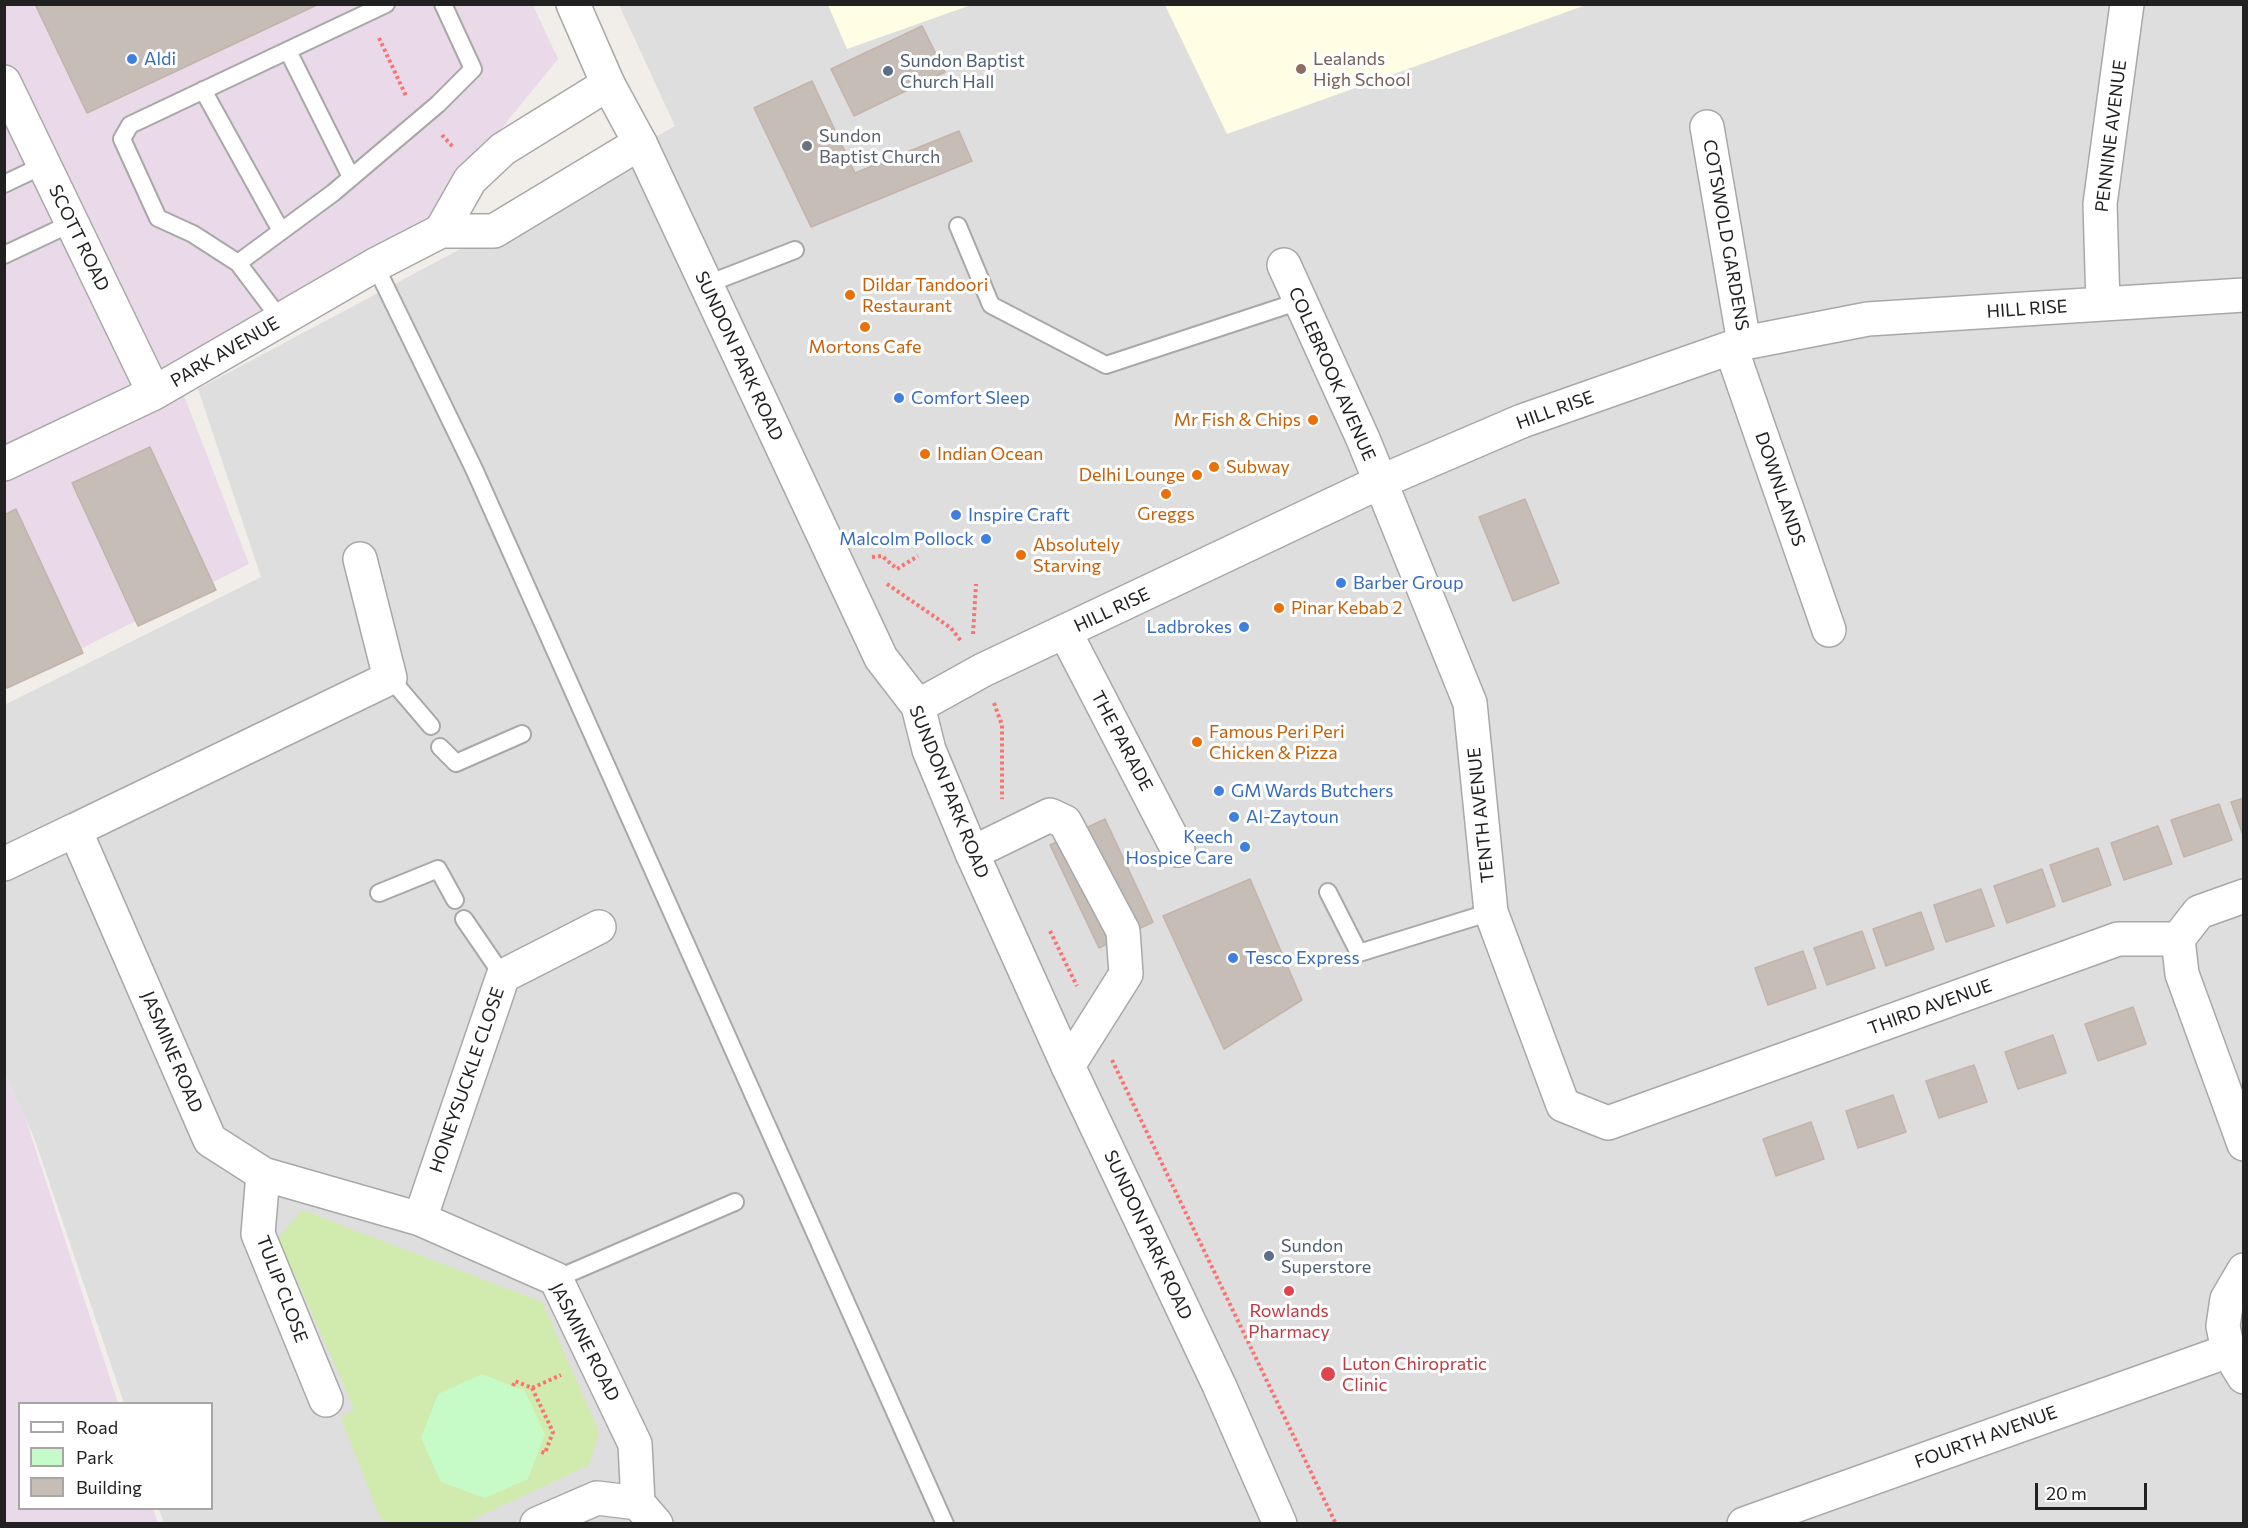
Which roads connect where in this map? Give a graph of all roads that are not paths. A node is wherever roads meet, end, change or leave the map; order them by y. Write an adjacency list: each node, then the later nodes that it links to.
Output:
1 (386, 4): 5 (lane)
2 (443, 4): 12 (lane)
3 (573, 4): 6 (street, SUNDON PARK ROAD)
4 (2127, 4): 26 (street, PENNINE AVENUE)
5 (288, 51): 7 (lane); 12 (lane)
6 (608, 84): 10 (street, SUNDON PARK ROAD); 17 (street)
7 (203, 90): 16 (lane); 20 (lane)
8 (7, 95): 11 (street, SCOTT ROAD)
9 (1707, 127): 28 (street, COTSWOLD GARDENS)
10 (640, 143): 17 (street, PARK AVENUE); 23 (street, SUNDON PARK ROAD)
11 (44, 165): 13 (lane); 14 (street, SCOTT ROAD)
12 (351, 177): 16 (lane)
13 (4, 184)
14 (72, 223): 19 (lane); 29 (street, SCOTT ROAD)
15 (958, 226): 25 (lane)
16 (281, 231): 20 (lane)
17 (441, 231): 21 (street, PARK AVENUE)
18 (795, 250): 23 (lane)
19 (4, 255)
20 (238, 263): 27 (lane)
21 (375, 265): 27 (street, PARK AVENUE); 65 (lane)
22 (1284, 265): 25 (street, COLEBROOK AVENUE)
23 (705, 285): 36 (street, SUNDON PARK ROAD)
24 (2244, 295): 26 (street, HILL RISE)
25 (1300, 301): 31 (street, COLEBROOK AVENUE)
26 (2103, 304): 28 (street, HILL RISE)
27 (281, 320): 29 (street, PARK AVENUE)
28 (1738, 345): 31 (street, HILL RISE); 33 (street, DOWNLANDS)
29 (154, 393): 30 (street, PARK AVENUE)
30 (4, 464)
31 (1380, 482): 34 (street, HILL RISE); 48 (street, TENTH AVENUE)
32 (360, 560): 35 (street)
33 (1829, 630)
34 (1065, 632): 36 (street, HILL RISE); 41 (street, THE PARADE)
35 (390, 678): 37 (lane); 40 (street)
36 (918, 706): 42 (street, SUNDON PARK ROAD)
37 (431, 726)
38 (522, 734): 39 (lane)
39 (440, 747)
40 (75, 830): 43 (street); 56 (street, JASMINE ROAD)
41 (1178, 850)
42 (972, 853): 53 (street, SUNDON PARK ROAD); 53 (street)
43 (4, 864)
44 (1328, 892): 48 (lane)
45 (379, 893): 47 (lane)
46 (2244, 896): 51 (street)
47 (455, 900)
48 (1491, 912): 54 (street, TENTH AVENUE)
49 (464, 919): 52 (lane)
50 (599, 927): 52 (street, HONEYSUCKLE CLOSE)
51 (2178, 939): 54 (street, THIRD AVENUE); 55 (street)
52 (503, 976): 58 (street, HONEYSUCKLE CLOSE)
53 (1068, 1066): 66 (street, SUNDON PARK ROAD)
54 (1608, 1123)
55 (2244, 1144)
56 (263, 1174): 58 (street, JASMINE ROAD); 62 (street, TULIP CLOSE)
57 (735, 1202): 60 (lane)
58 (420, 1219): 60 (street, JASMINE ROAD)
59 (2244, 1270): 61 (street)
60 (556, 1279): 63 (street, JASMINE ROAD)
61 (2236, 1364): 67 (street, FOURTH AVENUE)
62 (326, 1400)
63 (647, 1513): 64 (street)
64 (537, 1524)
65 (945, 1524)
66 (1280, 1524)
67 (1744, 1524)

